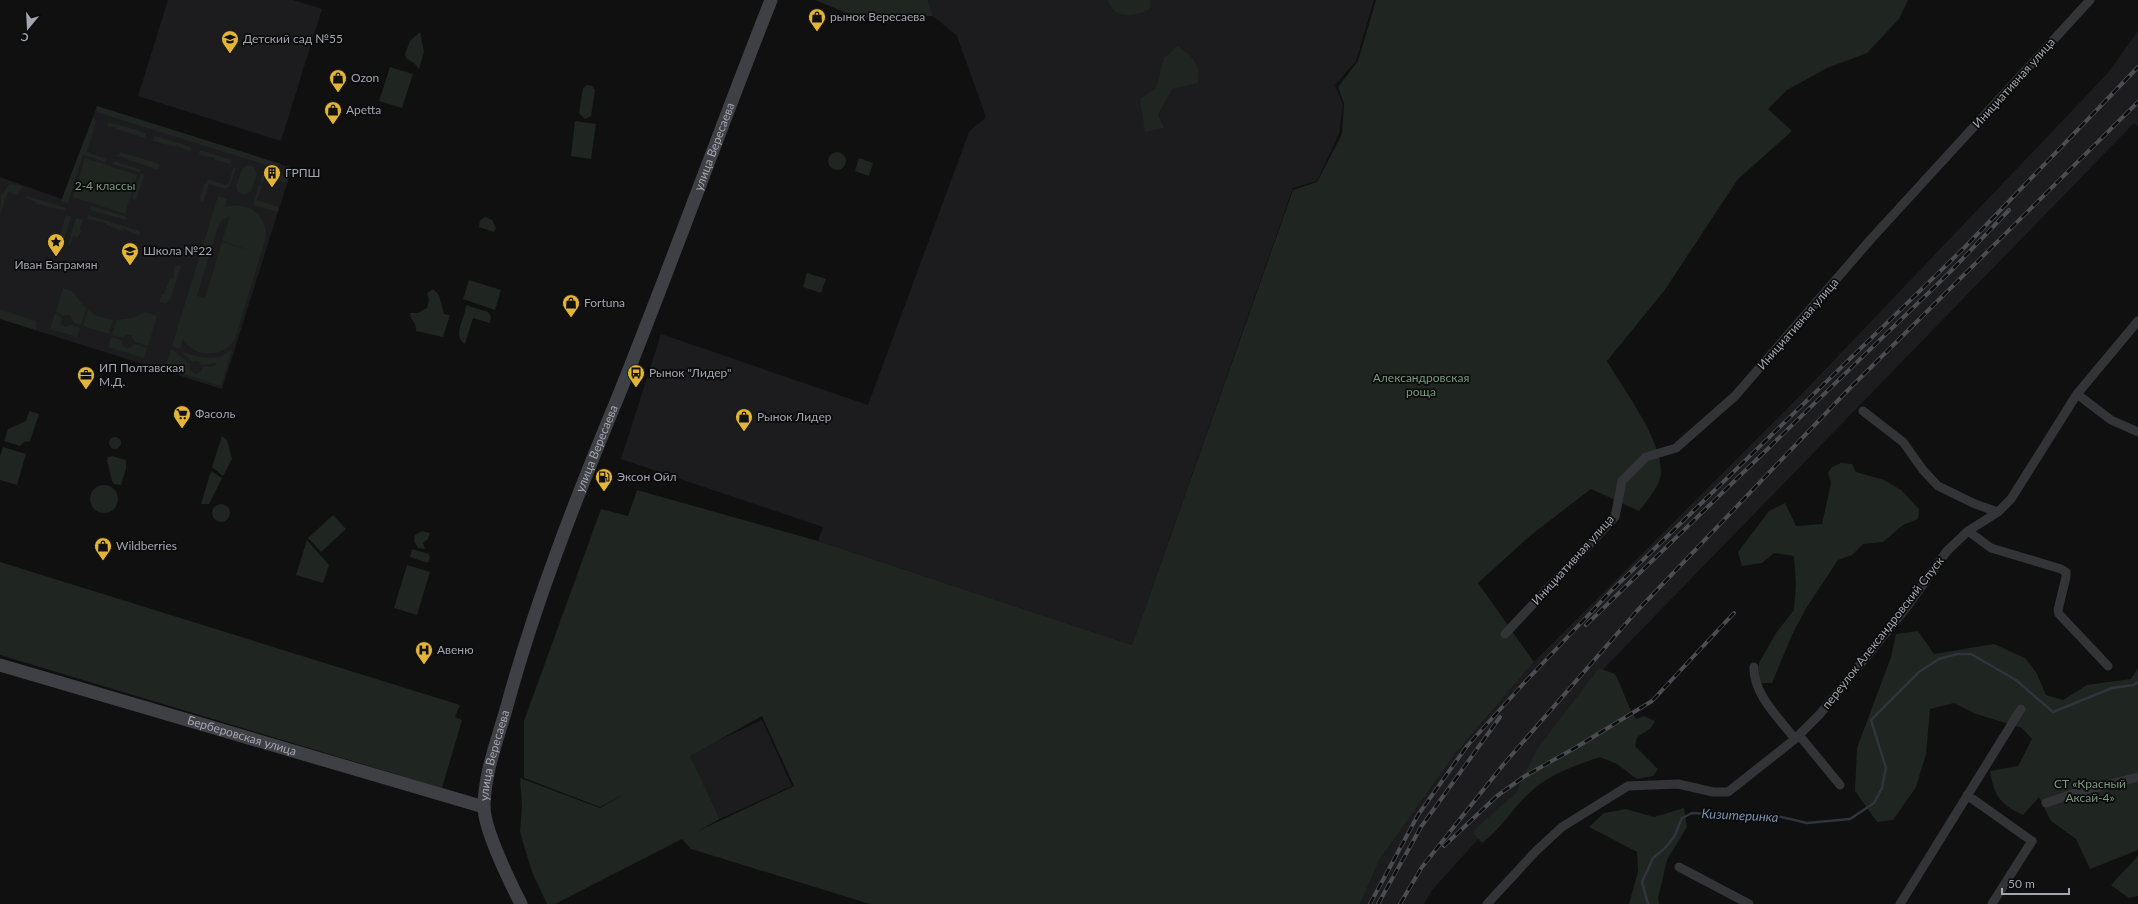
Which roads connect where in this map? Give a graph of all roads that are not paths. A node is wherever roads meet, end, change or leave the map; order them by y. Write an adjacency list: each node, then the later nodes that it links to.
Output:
1 (770, 0): 19 (main road, улица Вересаева)
2 (2090, 0): 9 (street, Инициативная улица)
3 (2138, 321): 4 (street, переулок Александровский Спуск)
4 (2077, 394): 6 (street); 7 (street, переулок Александровский Спуск)
5 (1863, 411): 7 (street)
6 (2138, 432)
7 (1998, 512): 8 (street, переулок Александровский Спуск)
8 (1968, 531): 11 (street); 14 (street, переулок Александровский Спуск)
9 (1505, 634)
10 (0, 665): 19 (main road, Берберовская улица)
11 (2108, 666)
12 (1754, 667): 14 (street)
13 (2021, 709): 17 (street)
14 (1797, 737): 16 (street); 22 (street, переулок Александровский Спуск)
15 (2138, 777): 18 (street)
16 (1840, 785)
17 (1967, 795): 24 (street); 25 (street)
18 (2046, 803)
19 (484, 807): 21 (main road, улица Вересаева)
20 (1679, 867): 23 (street)
21 (521, 904)
22 (1488, 904)
23 (1749, 904)
24 (1900, 904)
25 (1993, 904)

